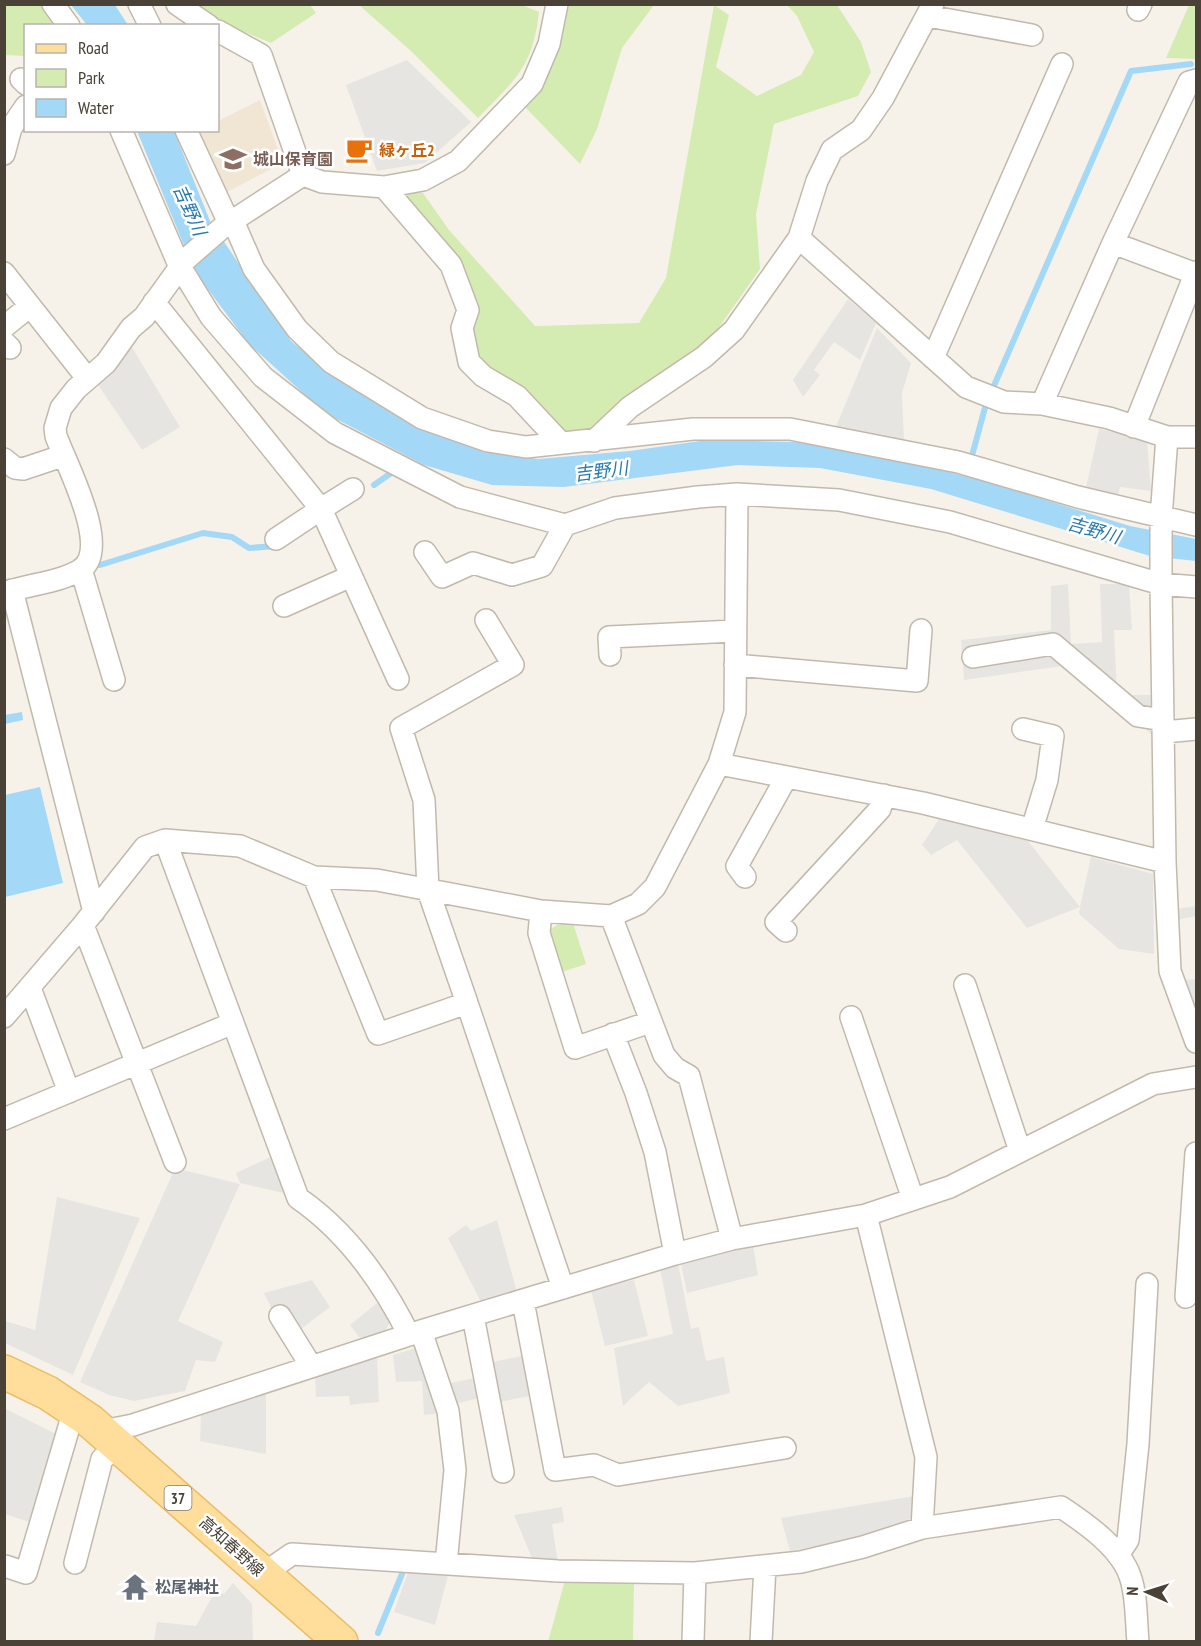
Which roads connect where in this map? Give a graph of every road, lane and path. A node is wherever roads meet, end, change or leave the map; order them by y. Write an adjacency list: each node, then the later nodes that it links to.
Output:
1 (53, 4): 6 (street)
2 (139, 4): 7 (street)
3 (177, 4): 8 (street)
4 (557, 4): 18 (street)
5 (930, 10): 10 (street); 20 (street)
6 (68, 24)
7 (149, 24)
8 (206, 24)
9 (219, 32): 17 (street)
10 (1032, 35)
11 (1062, 64): 28 (street)
12 (1197, 80): 21 (street)
13 (24, 109): 16 (street)
14 (122, 132): 22 (street)
15 (187, 132): 19 (street)
16 (4, 154)
17 (303, 175): 18 (street); 19 (street)
18 (384, 187): 35 (street)
19 (228, 224): 22 (street); 35 (street)
20 (799, 238): 28 (street); 34 (street)
21 (1113, 243): 24 (street); 30 (street)
22 (182, 262): 25 (street); 42 (street)
23 (4, 273): 26 (street)
24 (1196, 273): 31 (street)
25 (154, 302): 29 (street); 40 (street)
26 (30, 306): 27 (street); 29 (street)
27 (4, 327)
28 (933, 358): 30 (street)
29 (87, 378): 36 (street)
30 (1042, 404): 31 (street)
31 (1134, 427): 32 (street)
32 (1167, 437): 33 (street); 41 (street)
33 (1197, 437)
34 (594, 441): 35 (street); 41 (street)
35 (560, 442)
36 (62, 456): 37 (street); 46 (street)
37 (4, 459)
38 (353, 489): 40 (street)
39 (737, 494): 42 (street); 48 (street); 54 (street)
40 (321, 509): 44 (street); 47 (street)
41 (1161, 523): 43 (street); 48 (street)
42 (565, 525): 45 (street)
43 (1197, 525)
44 (276, 539)
45 (425, 552)
46 (81, 569): 50 (street); 59 (street)
47 (349, 576): 51 (street); 58 (street)
48 (1161, 577): 49 (street); 60 (street)
49 (1197, 587)
50 (8, 592): 74 (street)
51 (284, 606)
52 (486, 620): 71 (street)
53 (921, 630): 57 (street)
54 (734, 631): 55 (street); 57 (street)
55 (610, 655)
56 (973, 657): 60 (street)
57 (735, 665): 63 (street)
58 (398, 679)
59 (114, 680)
60 (1163, 726): 62 (street); 68 (street)
61 (1023, 729): 66 (street)
62 (1197, 729)
63 (719, 764): 64 (street); 73 (street)
64 (786, 778): 65 (street); 70 (street)
65 (884, 795): 66 (street); 75 (street)
66 (1032, 829): 68 (street)
67 (165, 840): 69 (street); 74 (street); 82 (street)
68 (1165, 862): 84 (street)
69 (314, 877): 71 (street); 78 (street)
70 (745, 877)
71 (428, 890): 72 (street); 78 (street)
72 (541, 911): 73 (street); 83 (street)
73 (611, 916): 81 (street)
74 (89, 919): 77 (street); 85 (street)
75 (786, 931)
76 (965, 985): 89 (street)
77 (30, 987): 79 (street); 87 (street)
78 (467, 1003): 97 (street)
79 (4, 1017)
80 (851, 1017): 92 (street)
81 (650, 1022): 83 (street); 94 (street)
82 (232, 1023): 85 (street); 102 (street)
83 (613, 1034): 95 (street)
84 (1197, 1042)
85 (138, 1062): 87 (street); 91 (street)
86 (1197, 1077): 89 (street)
87 (69, 1092): 88 (street)
88 (4, 1119)
89 (1020, 1151): 92 (street)
90 (1197, 1153): 98 (street)
91 (175, 1162)
92 (913, 1199): 93 (street)
93 (866, 1215): 94 (street); 109 (street)
94 (732, 1239): 95 (street)
95 (675, 1254): 97 (street)
96 (1147, 1284): 110 (street)
97 (563, 1288): 99 (street)
98 (1186, 1298)
99 (524, 1301): 101 (street); 107 (street)
100 (280, 1316): 103 (street)
101 (473, 1316): 102 (street); 108 (street)
102 (415, 1333): 103 (street); 112 (street)
103 (310, 1366): 106 (street)
104 (4, 1372): 105 (main road, 高知春野線 / 37)
105 (74, 1410): 106 (main road, 高知春野線 / 37); 113 (street)
106 (111, 1439): 111 (street); 116 (main road, 高知春野線 / 37)
107 (785, 1448)
108 (503, 1472)
109 (922, 1528): 110 (street); 114 (street)
110 (1118, 1556): 120 (street)
111 (75, 1563)
112 (447, 1564): 115 (street); 116 (street)
113 (5, 1566)
114 (765, 1566): 115 (street); 119 (street)
115 (694, 1573): 118 (street)
116 (263, 1574): 117 (main road, 高知春野線 / 37)
117 (340, 1641)
118 (693, 1641)
119 (761, 1641)
120 (1138, 1641)

